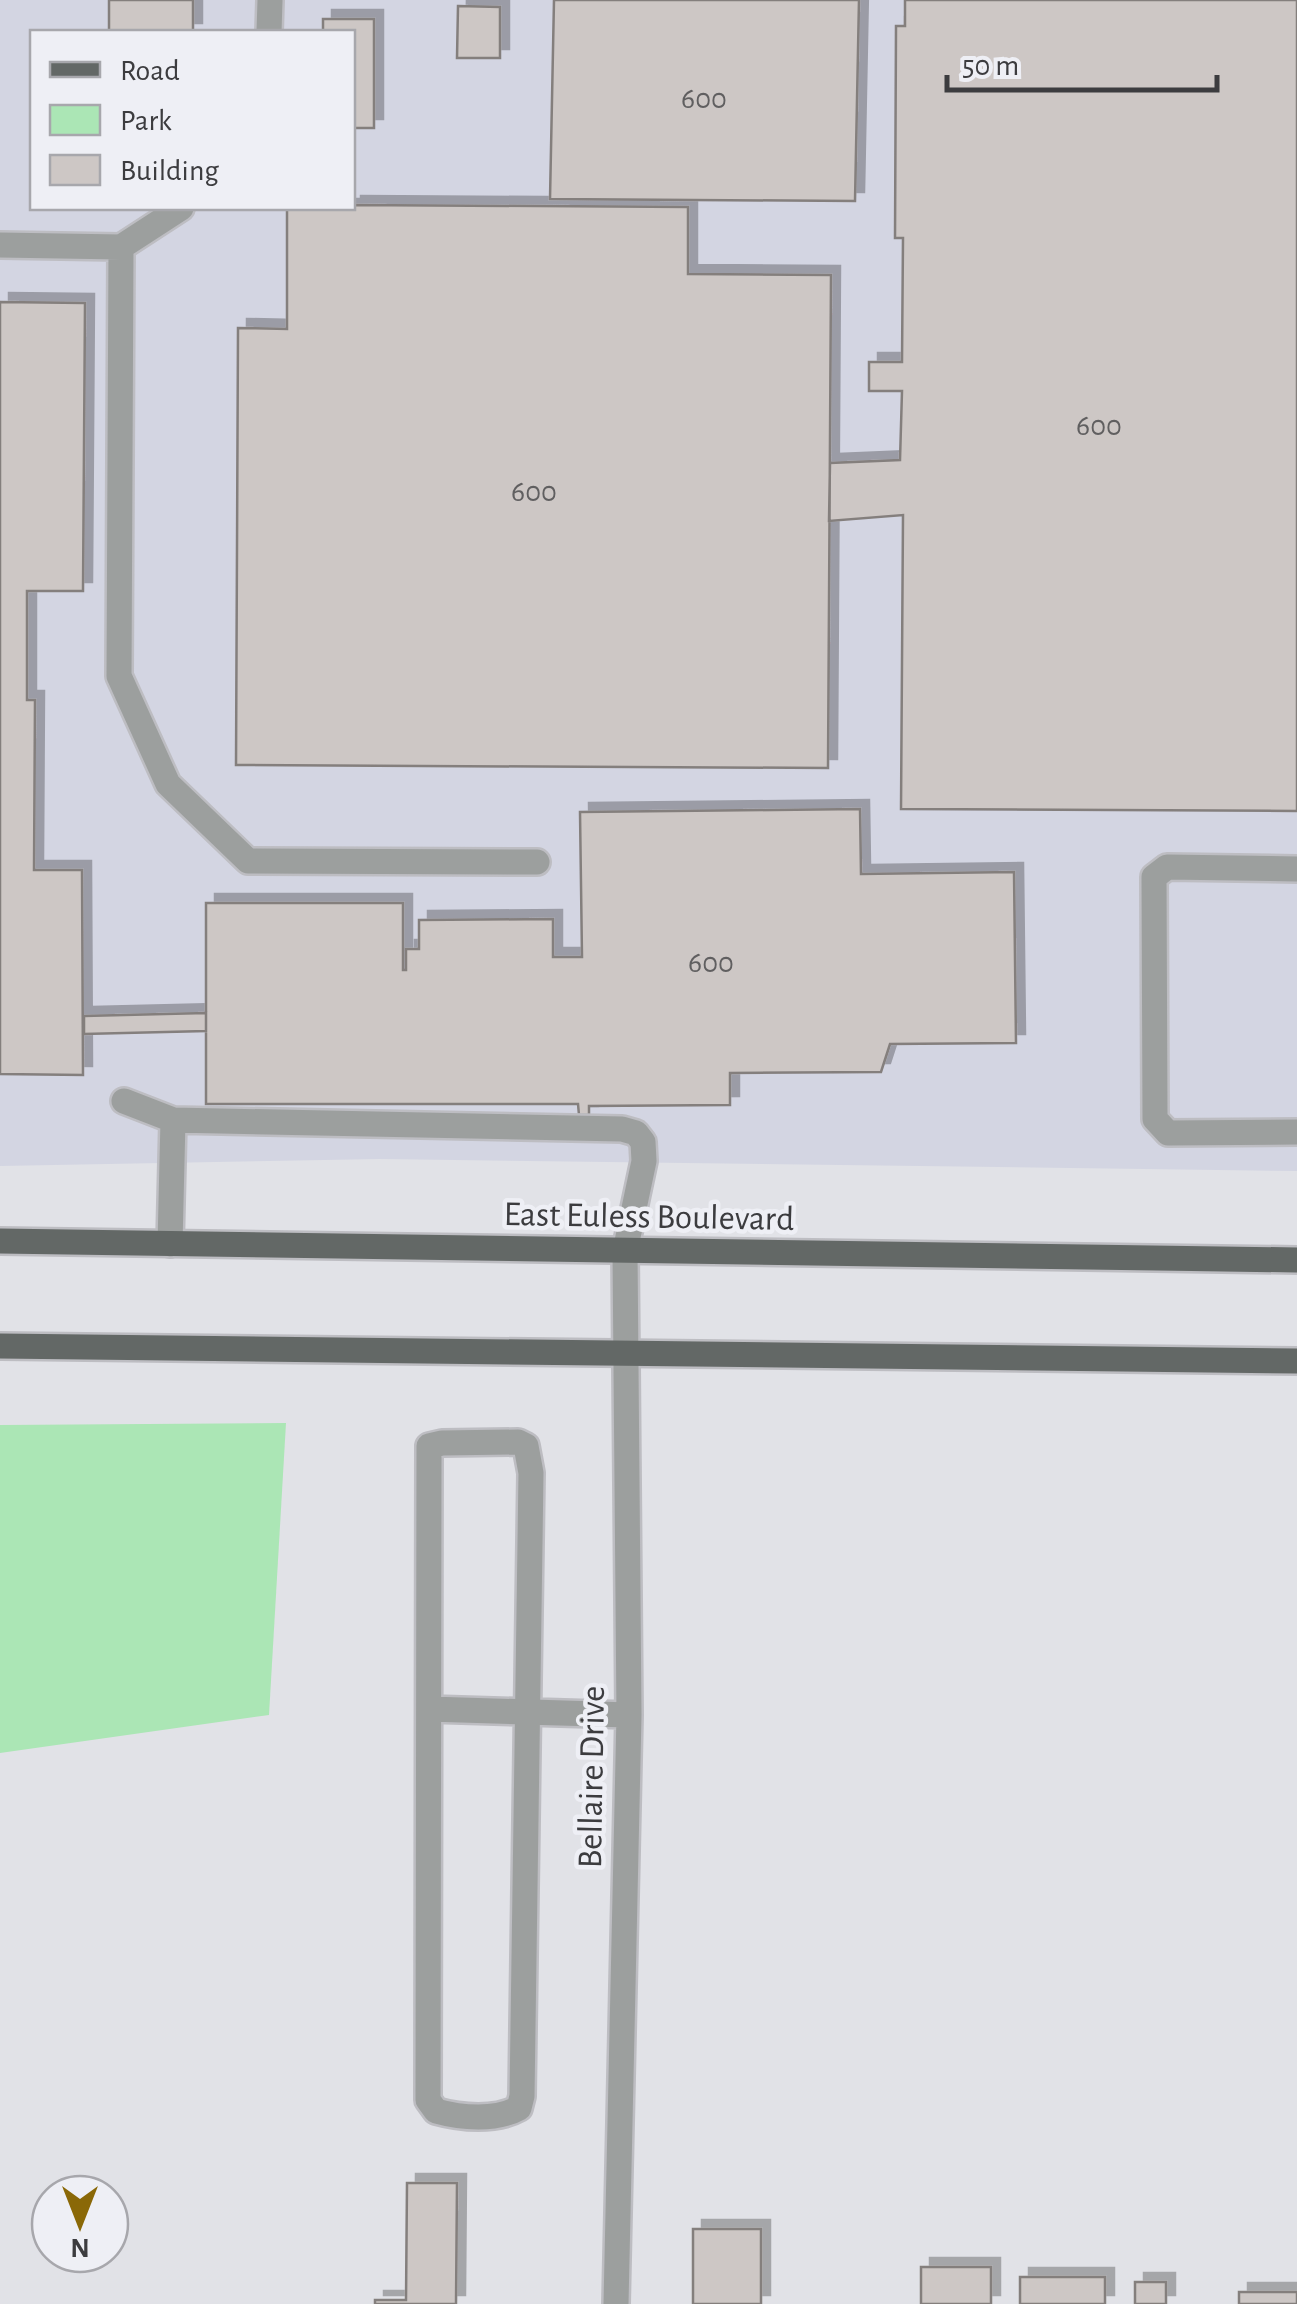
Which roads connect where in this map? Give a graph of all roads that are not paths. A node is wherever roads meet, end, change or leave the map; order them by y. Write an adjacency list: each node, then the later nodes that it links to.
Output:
1 (270, 0): 2 (street)
2 (268, 30)
3 (178, 210): 5 (street)
4 (0, 245): 5 (street)
5 (121, 247): 6 (street)
6 (536, 862)
7 (1297, 869): 10 (street)
8 (124, 1100): 9 (street)
9 (173, 1120): 12 (street); 13 (street, Bellaire Drive)
10 (1297, 1132)
11 (0, 1241): 12 (main road, East Euless Boulevard)
12 (170, 1244): 13 (main road, East Euless Boulevard)
13 (625, 1252): 14 (main road, East Euless Boulevard); 16 (street, Bellaire Drive)
14 (1297, 1260)
15 (0, 1346): 16 (main road)
16 (626, 1353): 17 (main road); 20 (street, Bellaire Drive)
17 (1297, 1361)
18 (430, 1709): 19 (street); 19 (street); 19 (street)
19 (526, 1712): 20 (street)
20 (628, 1714): 21 (street, Bellaire Drive)
21 (616, 2304)

